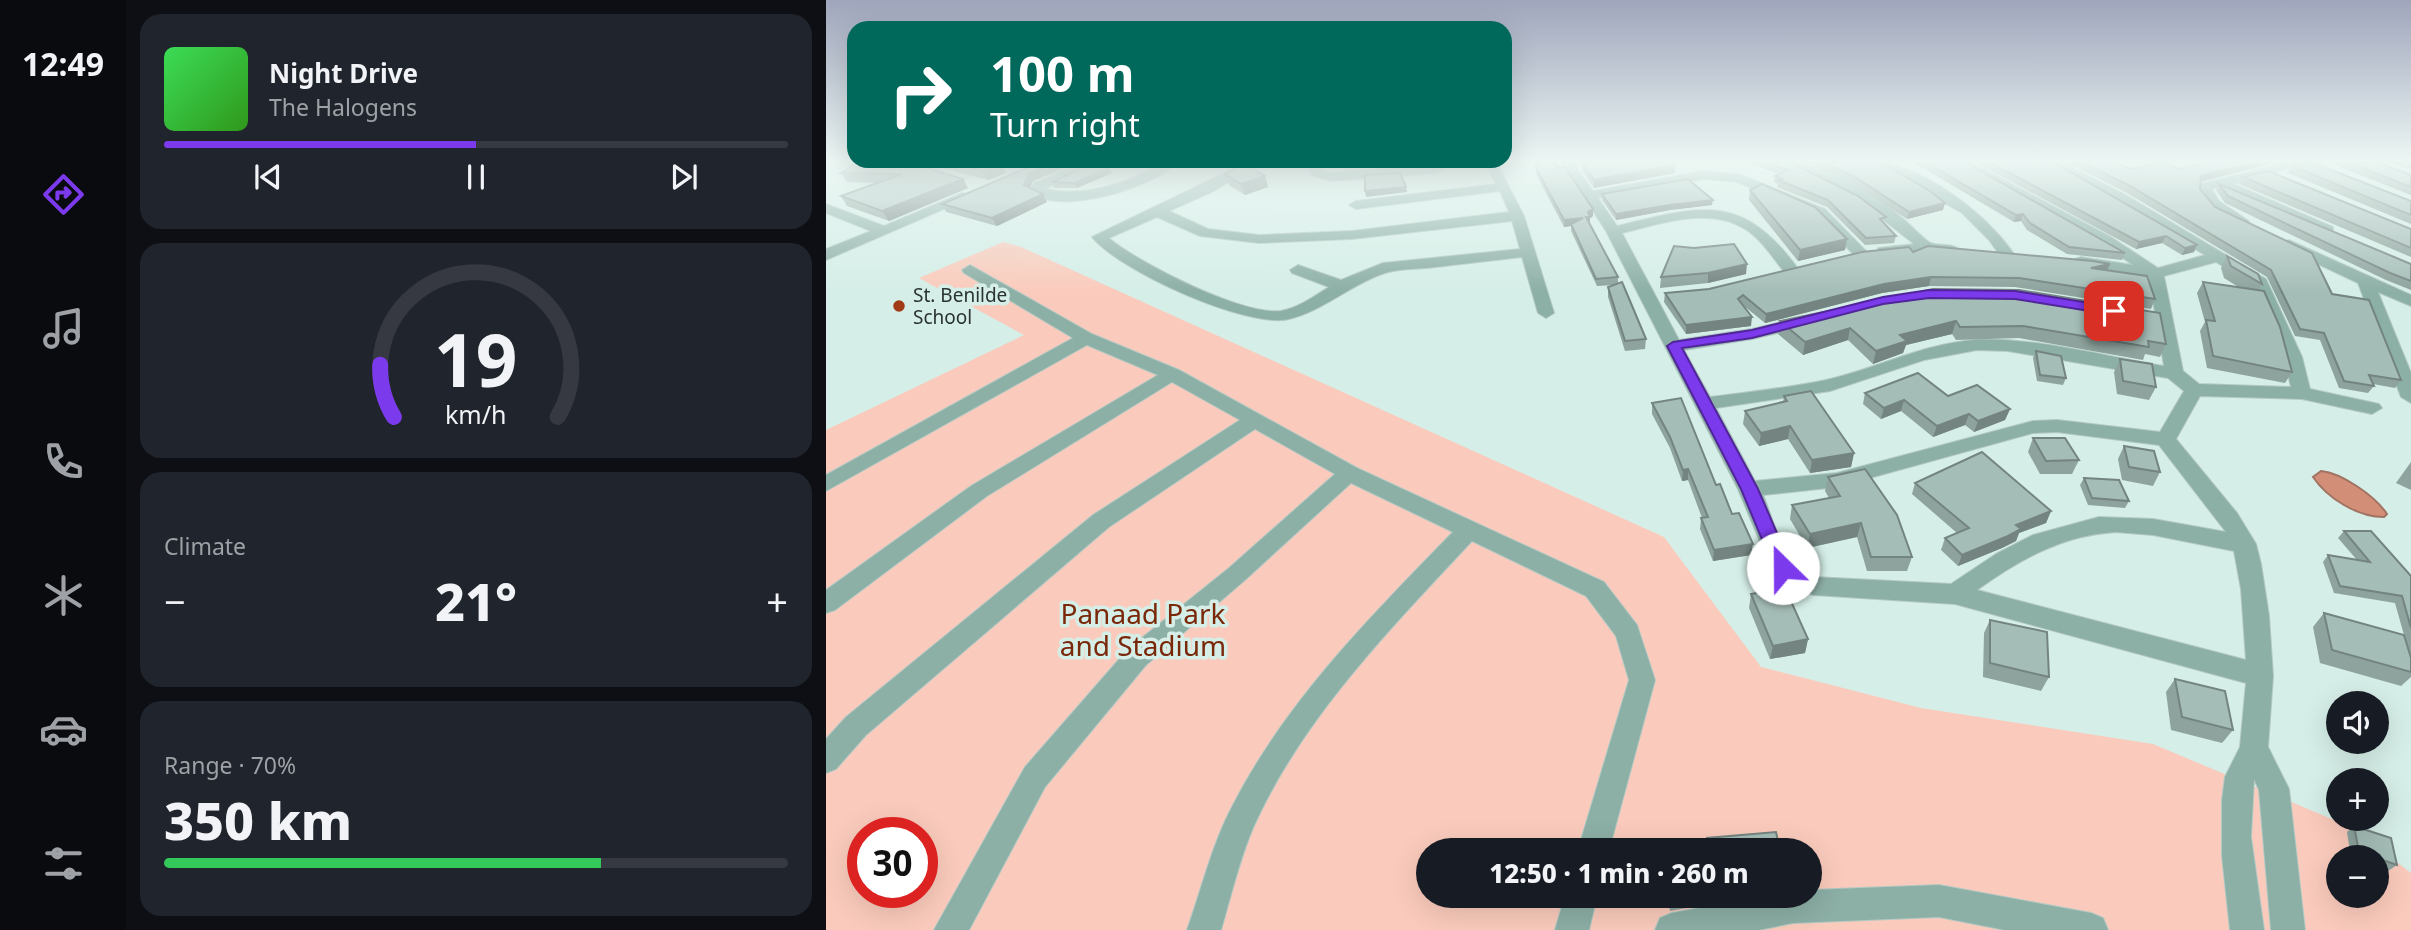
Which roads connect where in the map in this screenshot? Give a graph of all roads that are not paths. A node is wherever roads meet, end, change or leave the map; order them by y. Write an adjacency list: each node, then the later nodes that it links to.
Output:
1 (933, 205): 16 (street)
2 (1166, 205): 13 (street)
3 (1511, 205): 14 (street)
4 (1595, 205): 17 (street)
5 (1804, 205): 22 (street)
6 (1880, 205): 20 (street)
7 (1958, 205): 20 (street)
8 (2042, 205): 29 (street)
9 (2129, 205): 24 (street)
10 (2218, 205): 15 (street)
11 (2272, 205): 18 (street)
12 (826, 208): 16 (street)
13 (1154, 210): 14 (street); 32 (street)
14 (1515, 216): 21 (street)
15 (2255, 228)
16 (884, 231): 23 (street)
17 (1613, 231): 30 (street); 34 (street)
18 (2336, 233)
19 (2279, 240): 31 (street)
20 (1926, 247): 22 (street)
21 (1530, 252): 32 (street); 36 (street)
22 (1860, 253): 25 (street)
23 (826, 255)
24 (2219, 256): 29 (street); 44 (street)
25 (1841, 258)
26 (2060, 260): 29 (street)
27 (970, 270): 38 (street)
28 (1298, 270): 32 (street)
29 (2156, 272): 40 (street)
30 (1769, 276)
31 (2366, 282): 35 (street); 42 (street)
32 (1342, 286)
33 (1671, 294): 34 (street)
34 (1647, 296): 39 (street)
35 (2411, 301)
36 (1546, 313)
37 (1817, 318): 39 (street)
38 (1086, 338): 41 (street); 50 (street)
39 (1673, 346): 45 (street)
40 (2174, 373): 43 (street); 45 (street)
41 (1172, 374): 47 (street); 55 (street)
42 (2408, 384)
43 (2194, 390): 44 (street); 48 (street)
44 (2302, 393): 46 (street)
45 (1704, 404): 51 (street)
46 (2372, 408)
47 (1254, 420): 49 (street); 58 (street)
48 (2166, 439): 51 (street); 53 (street)
49 (1349, 473): 52 (street); 61 (street)
50 (826, 484)
51 (1749, 489): 54 (street)
52 (1469, 529): 59 (street); 62 (street)
53 (2244, 544): 54 (street); 56 (street)
54 (1955, 594): 56 (street)
55 (826, 603)
56 (2259, 675): 57 (street)
57 (2254, 748): 66 (street); 67 (street)
58 (826, 760)
59 (1597, 838)
60 (1578, 908): 63 (street)
61 (951, 930)
62 (1204, 930)
63 (1572, 930)
64 (1672, 930): 65 (street)
65 (2091, 930)
66 (2247, 930)
67 (2288, 930)

